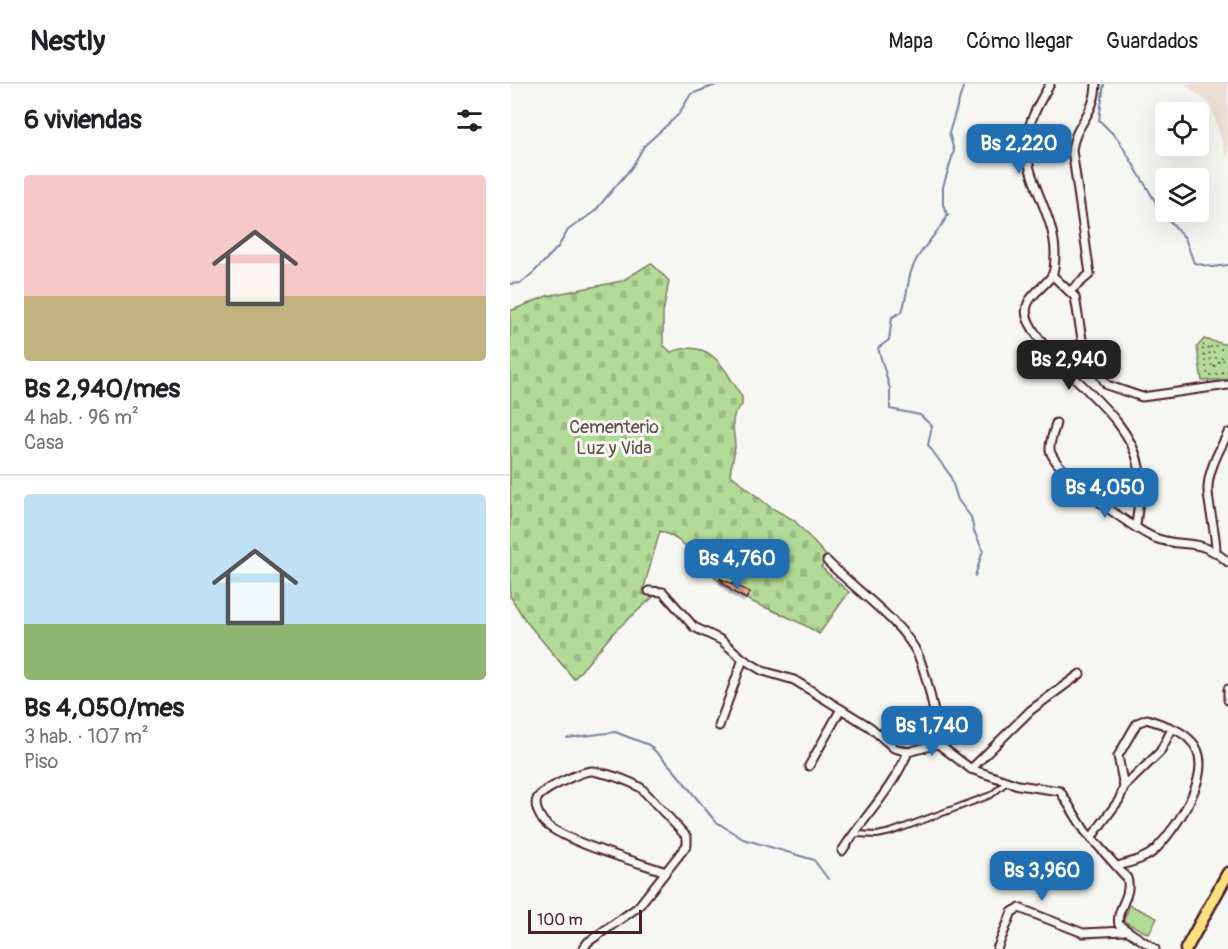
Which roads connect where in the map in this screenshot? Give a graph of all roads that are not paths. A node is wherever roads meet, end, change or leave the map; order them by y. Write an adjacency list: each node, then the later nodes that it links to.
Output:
1 (1050, 84): 3 (street)
2 (1096, 84): 4 (street)
3 (1052, 275): 4 (street); 8 (street)
4 (1070, 291): 5 (street)
5 (1228, 385)
6 (1056, 423): 8 (street)
7 (1228, 433): 9 (street)
8 (1136, 526): 9 (street)
9 (1216, 552): 11 (street)
10 (827, 561): 20 (street)
11 (1228, 562)
12 (649, 591): 13 (street)
13 (743, 659): 17 (street); 18 (street)
14 (1080, 674): 23 (street)
15 (1228, 689): 16 (street)
16 (1228, 700)
17 (841, 709): 21 (street); 22 (street)
18 (719, 726)
19 (1172, 729): 25 (street); 25 (street); 29 (street)
20 (938, 744): 21 (street); 23 (street)
21 (908, 752): 26 (street)
22 (809, 766)
23 (971, 768): 24 (street)
24 (1007, 782): 26 (lane); 27 (street)
25 (1124, 787): 27 (street)
26 (854, 834): 28 (street)
27 (1091, 838): 29 (street)
28 (842, 851)
29 (1118, 866): 32 (street)
30 (666, 872): 30 (street); 33 (street)
31 (1228, 873): 36 (main road)
32 (1125, 931): 34 (street); 35 (street)
33 (583, 949)
34 (997, 949)
35 (1155, 949)
36 (1186, 949)

